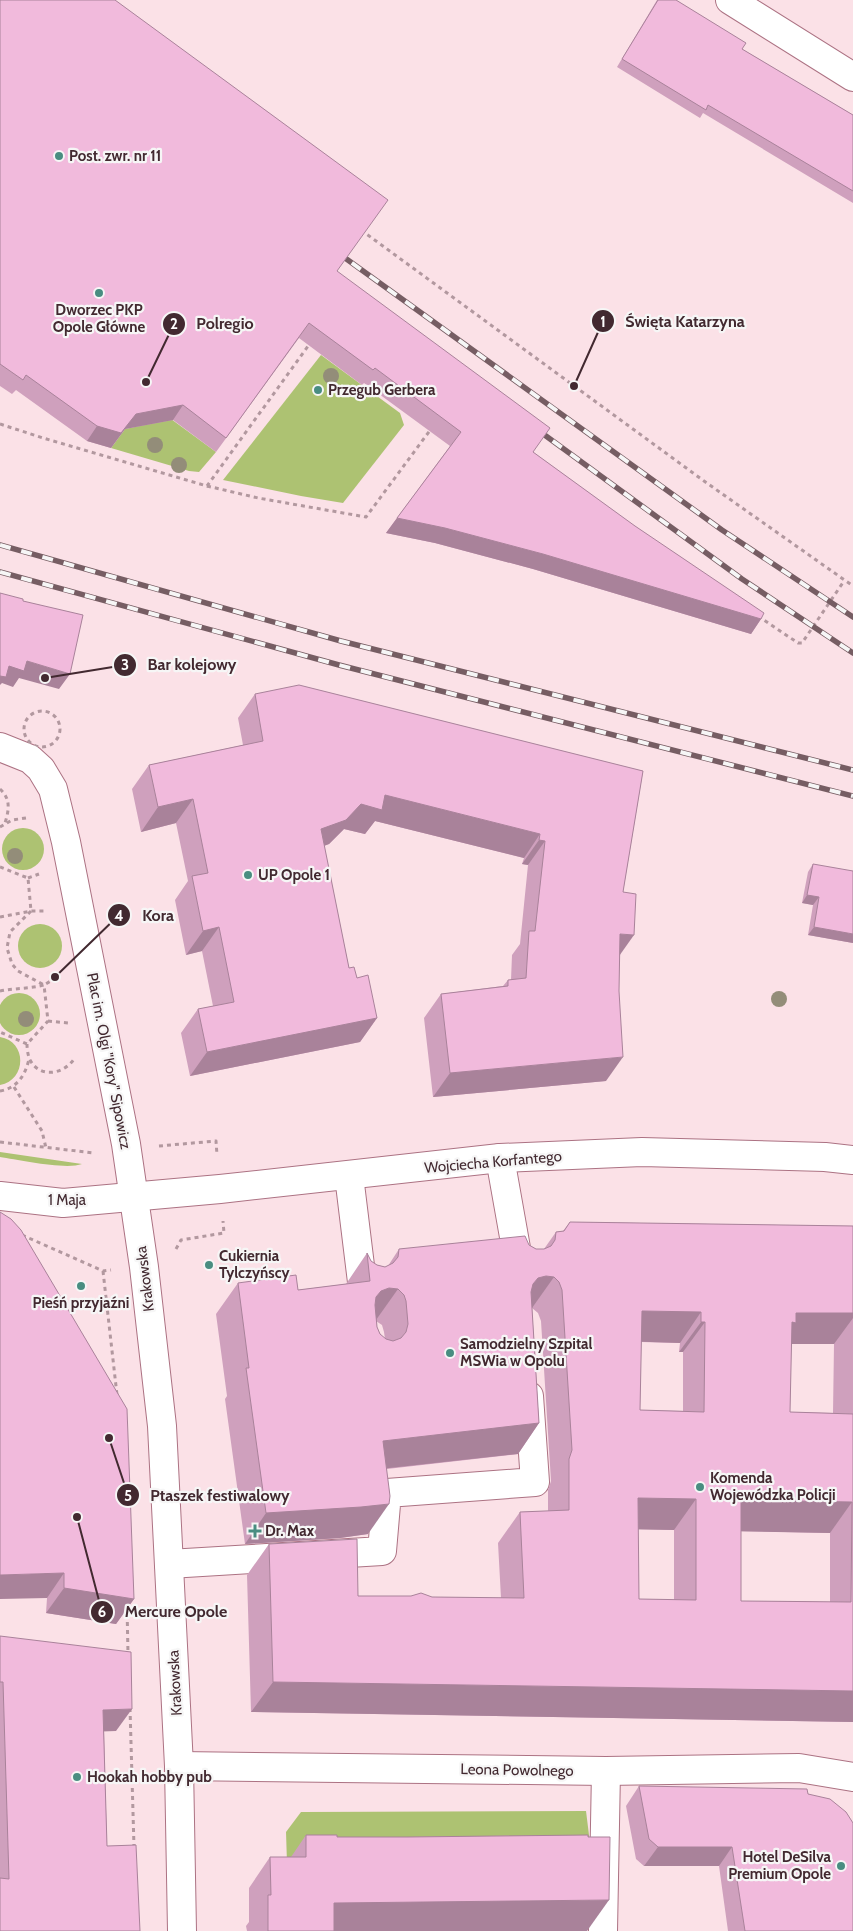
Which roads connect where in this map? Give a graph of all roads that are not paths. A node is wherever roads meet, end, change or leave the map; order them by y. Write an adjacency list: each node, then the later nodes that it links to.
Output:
1 (730, 0): 2 (street)
2 (853, 77)
3 (0, 747): 8 (street, Plac im. Olgi "Kory" Sipowicz)
4 (500, 1158): 5 (street, Wojciecha Korfantego); 6 (street, Wojciecha Korfantego); 9 (street)
5 (853, 1160)
6 (349, 1176): 8 (street, Wojciecha Korfantego); 10 (street)
7 (0, 1196): 8 (street, 1 Maja)
8 (134, 1197): 12 (street, Krakowska)
9 (519, 1265)
10 (362, 1282)
11 (528, 1369): 12 (street)
12 (169, 1564): 13 (street, Krakowska)
13 (179, 1766): 14 (street, Leona Powolnego); 16 (street, Krakowska)
14 (606, 1771): 15 (street, Leona Powolnego); 17 (street)
15 (853, 1777)
16 (182, 1931)
17 (603, 1931)

